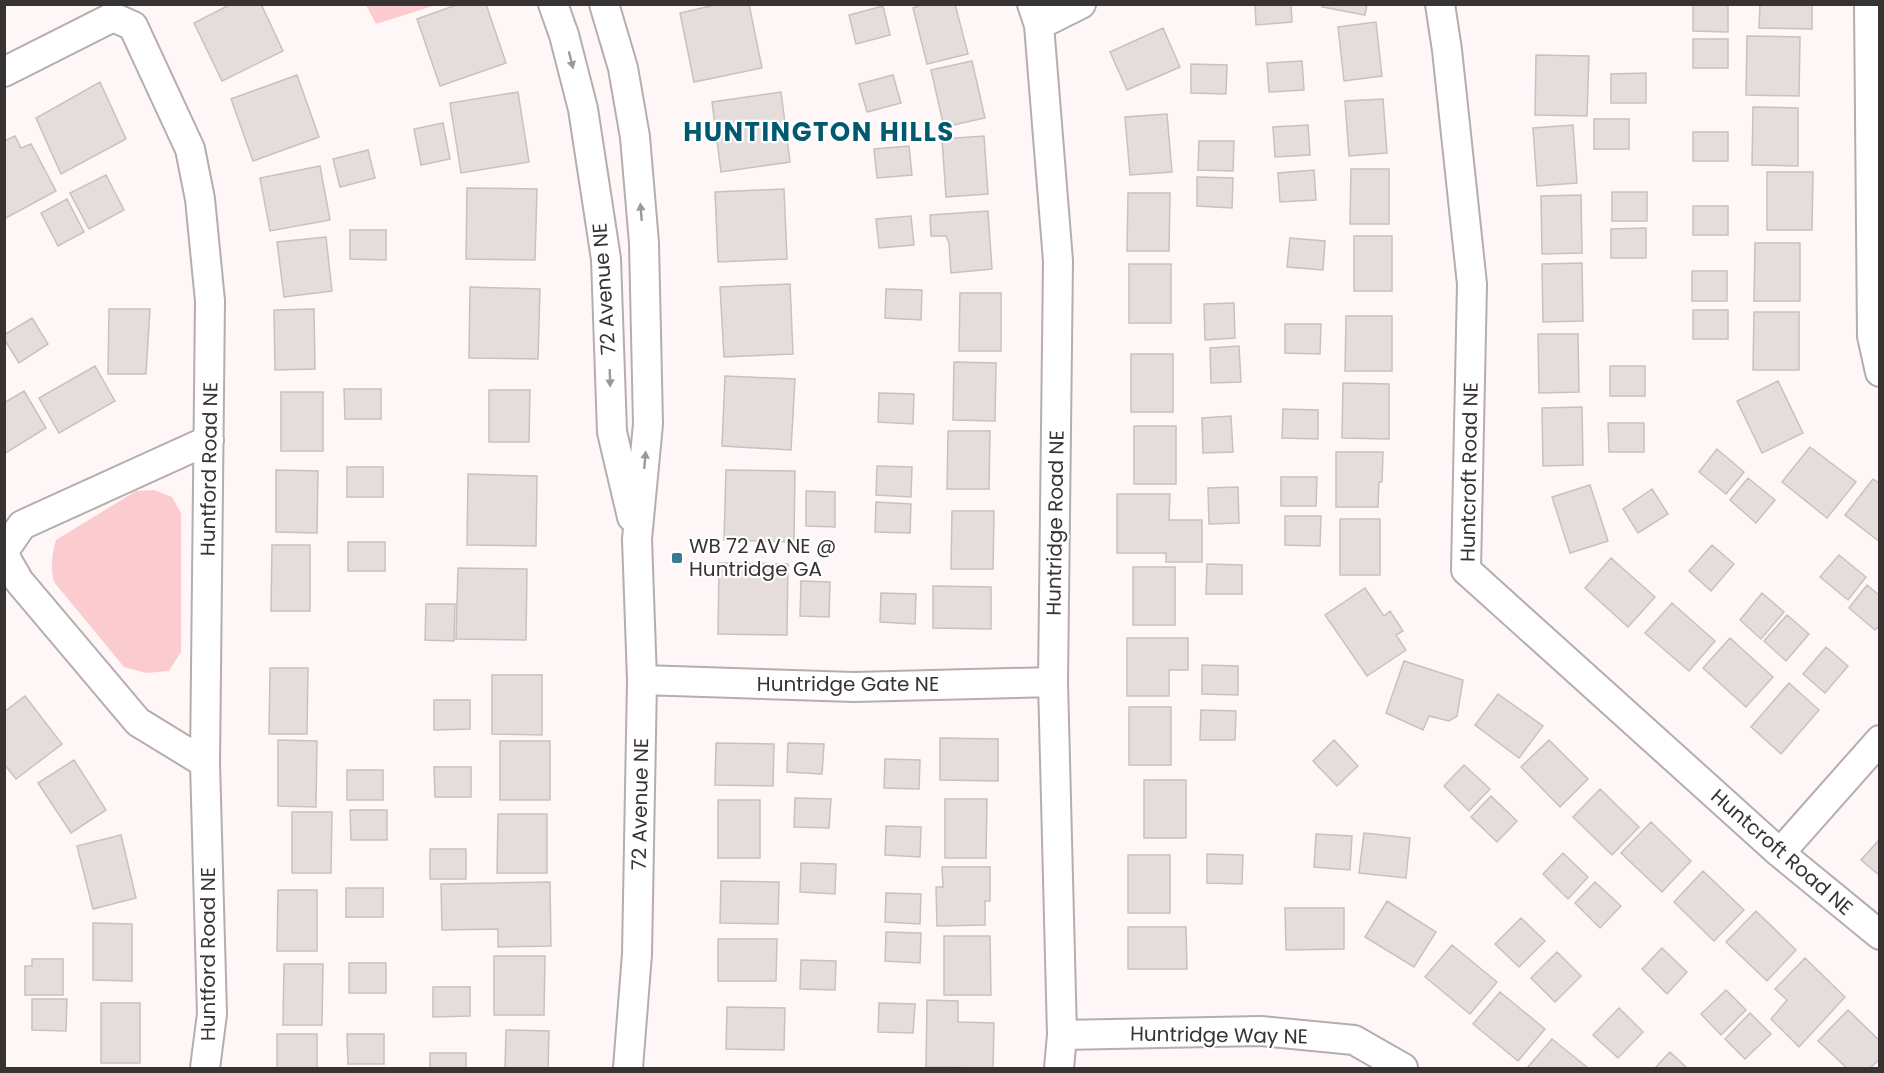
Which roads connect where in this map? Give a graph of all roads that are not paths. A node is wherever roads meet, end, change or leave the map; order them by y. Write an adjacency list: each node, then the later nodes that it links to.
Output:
1 (553, 4): 10 (street, 72 Avenue NE, one-way to 10)
2 (604, 4): 10 (street, 72 Avenue NE, one-way to 2)
3 (1082, 4): 6 (street, Huntridge Road NE)
4 (1440, 4): 16 (street, Huntcroft Road NE)
5 (1869, 4): 8 (street)
6 (1035, 15): 13 (street, Huntridge Road NE)
7 (4, 72): 9 (street, Huntford Road NE)
8 (1880, 372)
9 (209, 440): 11 (street); 15 (street, Huntford Road NE)
10 (637, 539): 12 (street, 72 Avenue NE)
11 (4, 553): 15 (street)
12 (642, 680): 13 (street, Huntridge Gate NE); 20 (street, 72 Avenue NE)
13 (1053, 682): 18 (street, Huntridge Road NE)
14 (1880, 740): 16 (street)
15 (205, 763): 19 (street, Huntford Road NE)
16 (1780, 853): 17 (street, Huntcroft Road NE)
17 (1880, 935)
18 (1062, 1035): 21 (street, Huntridge Road NE); 22 (street, Huntridge Way NE)
19 (205, 1068)
20 (628, 1068)
21 (1059, 1068)
22 (1403, 1068)

